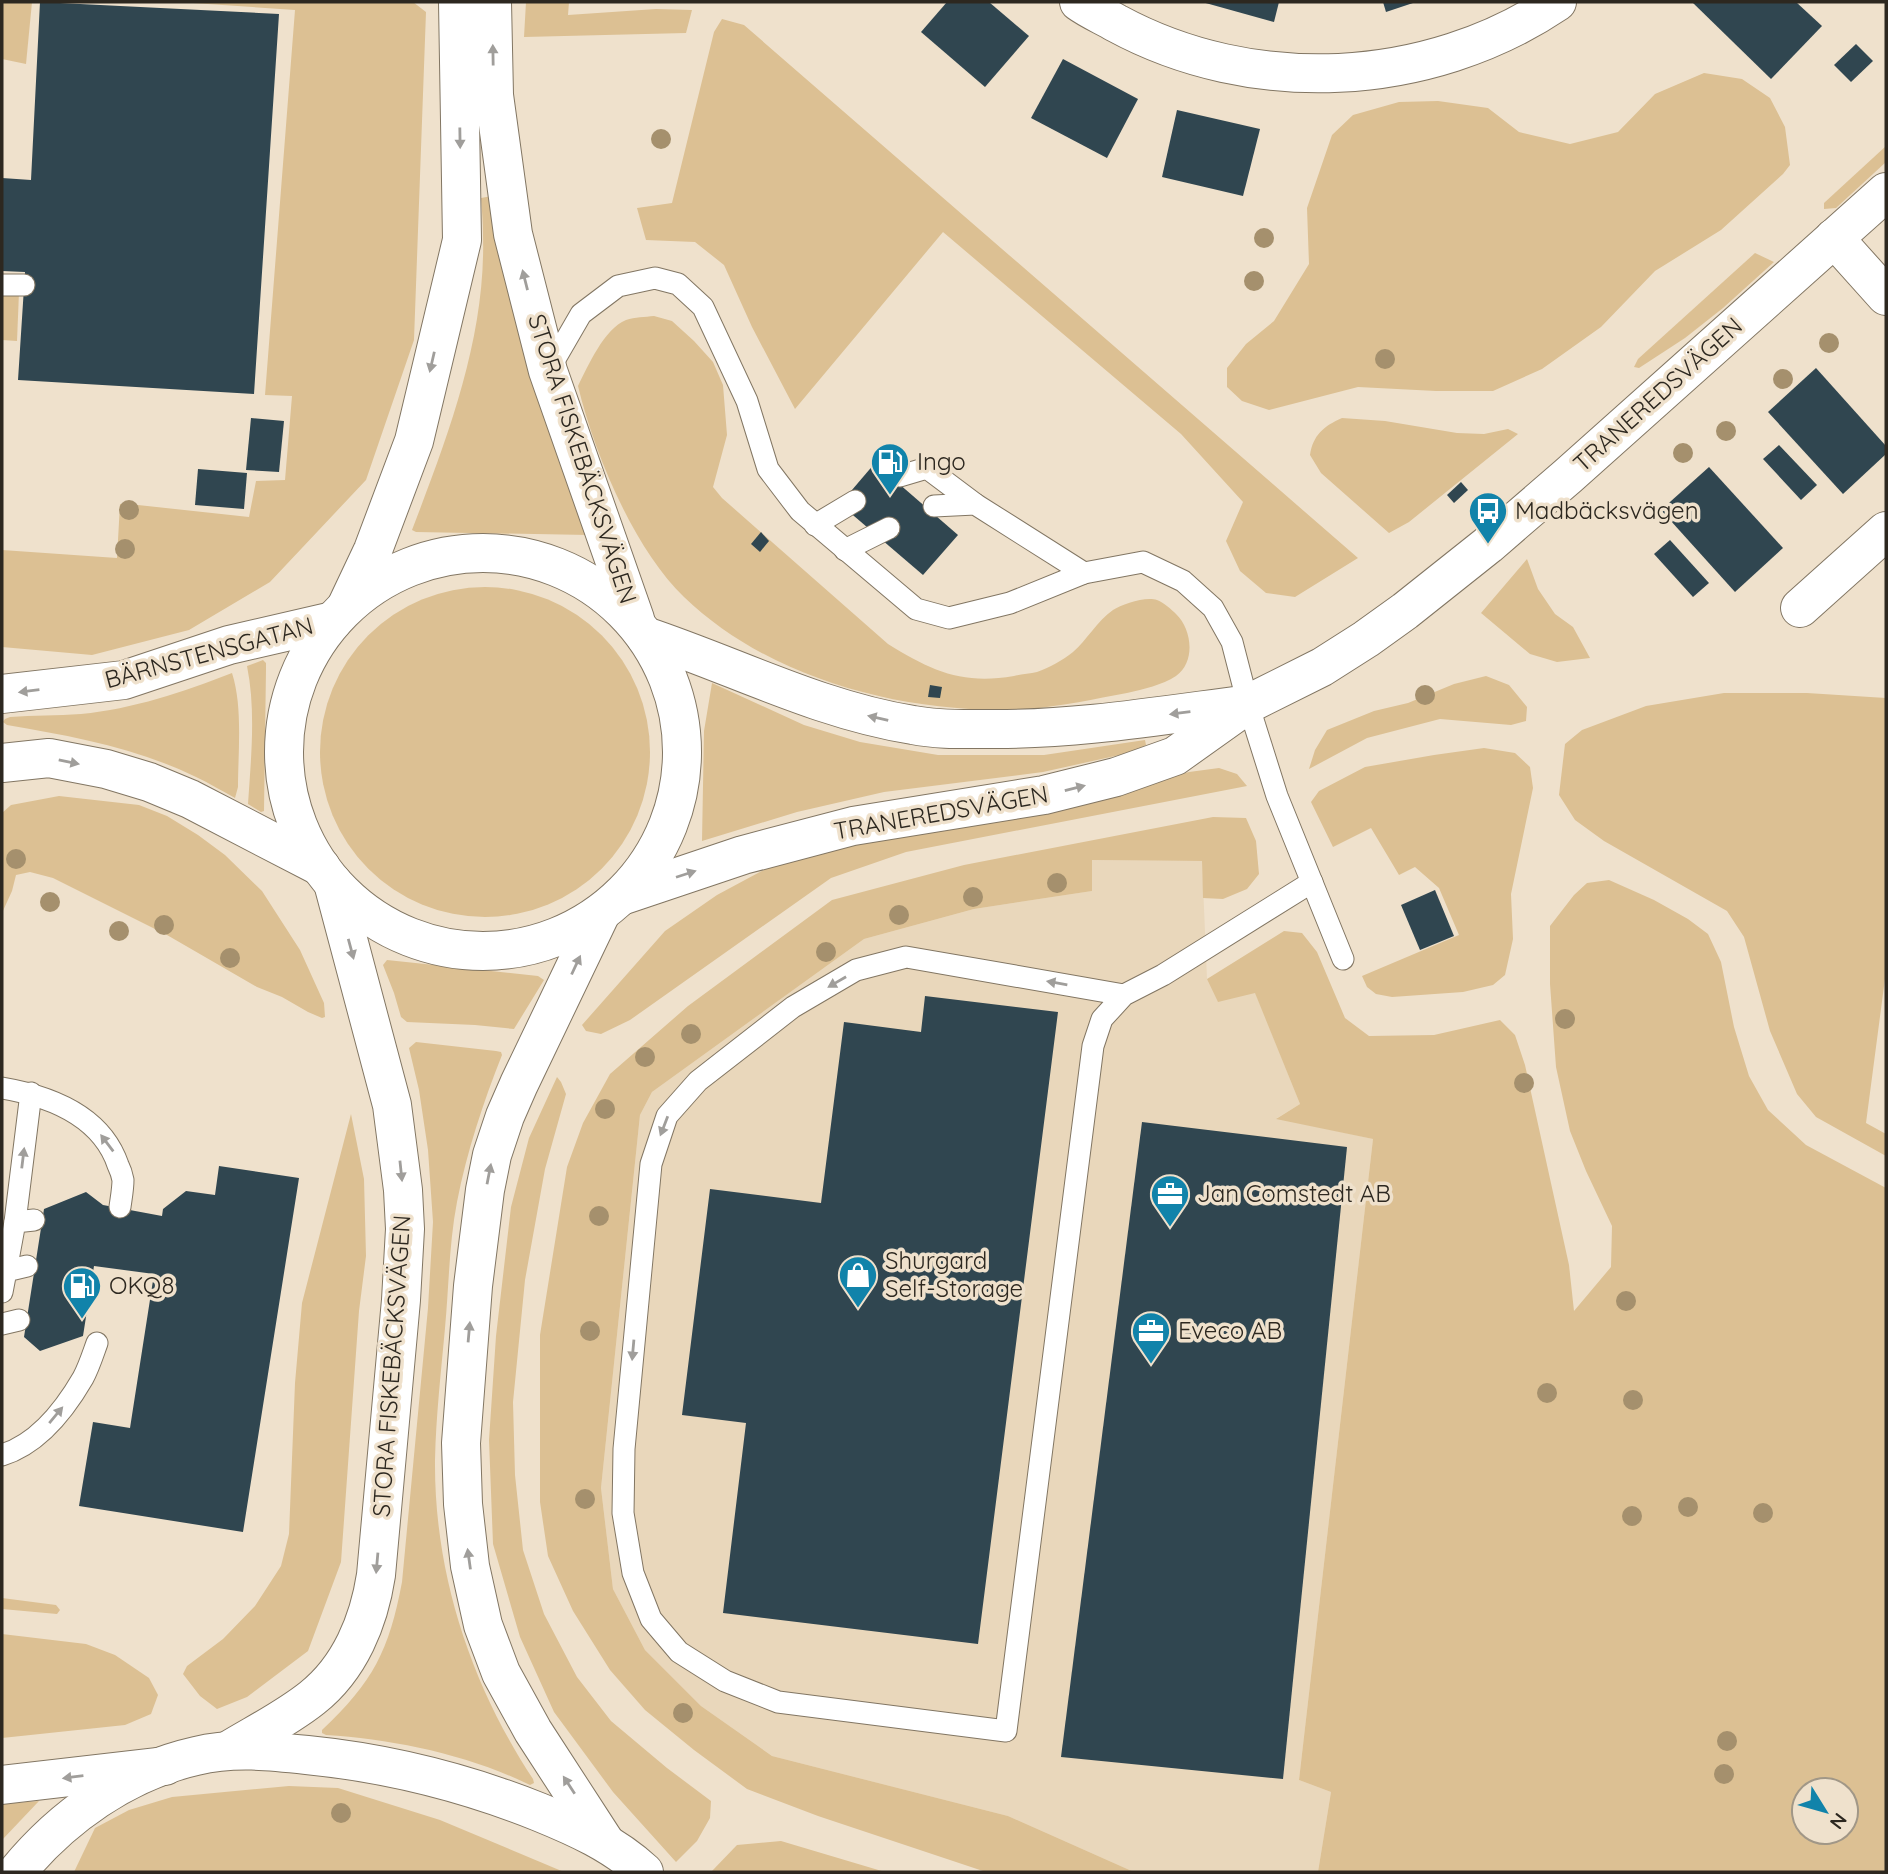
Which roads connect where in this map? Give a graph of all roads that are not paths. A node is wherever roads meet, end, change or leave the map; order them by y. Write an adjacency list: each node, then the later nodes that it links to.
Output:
1 (457, 2): 21 (main road, one-way to 21)
2 (492, 2): 10 (main road, STORA FISKEBÄCKSVÄGEN, one-way to 2)
3 (1557, 2): 4 (main road)
4 (1082, 3)
5 (1886, 192): 6 (main road, TRANEREDSVÄGEN)
6 (1834, 238): 9 (main road); 24 (main road, TRANEREDSVÄGEN)
7 (2, 285): 8 (lane)
8 (24, 285)
9 (1886, 296)
10 (548, 371): 15 (lane); 22 (main road, STORA FISKEBÄCKSVÄGEN)
11 (900, 475): 13 (lane)
12 (855, 501): 15 (lane)
13 (975, 504): 14 (lane); 19 (lane)
14 (934, 506)
15 (816, 525): 18 (lane)
16 (889, 528): 18 (lane)
17 (1886, 531): 20 (main road)
18 (845, 550): 19 (lane)
19 (1084, 573): 24 (lane)
20 (1800, 608)
21 (340, 614): 22 (main road); 23 (main road, BÄRNSTENSGATAN, one-way to 23); 26 (main road)
22 (641, 630): 24 (main road, TRANEREDSVÄGEN, one-way to 22); 28 (main road)
23 (2, 694)
24 (1248, 704): 27 (lane); 28 (main road, TRANEREDSVÄGEN, one-way to 24)
25 (2, 763): 26 (main road, one-way to 26)
26 (327, 875): 28 (main road); 37 (main road, STORA FISKEBÄCKSVÄGEN, one-way to 37)
27 (1312, 882): 29 (lane); 30 (lane)
28 (611, 904): 40 (main road, one-way to 28)
29 (1343, 959)
30 (1124, 995): 30 (lane, one-way to 30)
31 (2, 1088): 32 (lane)
32 (31, 1093): 33 (lane, one-way to 32); 34 (lane, one-way to 32)
33 (120, 1207)
34 (2, 1292)
35 (97, 1343): 36 (lane, one-way to 35)
36 (2, 1455)
37 (229, 1750): 38 (main road); 40 (main road)
38 (165, 1766): 39 (main road, one-way to 39); 41 (main road)
39 (2, 1785)
40 (605, 1842): 42 (main road)
41 (17, 1872)
42 (644, 1872)

